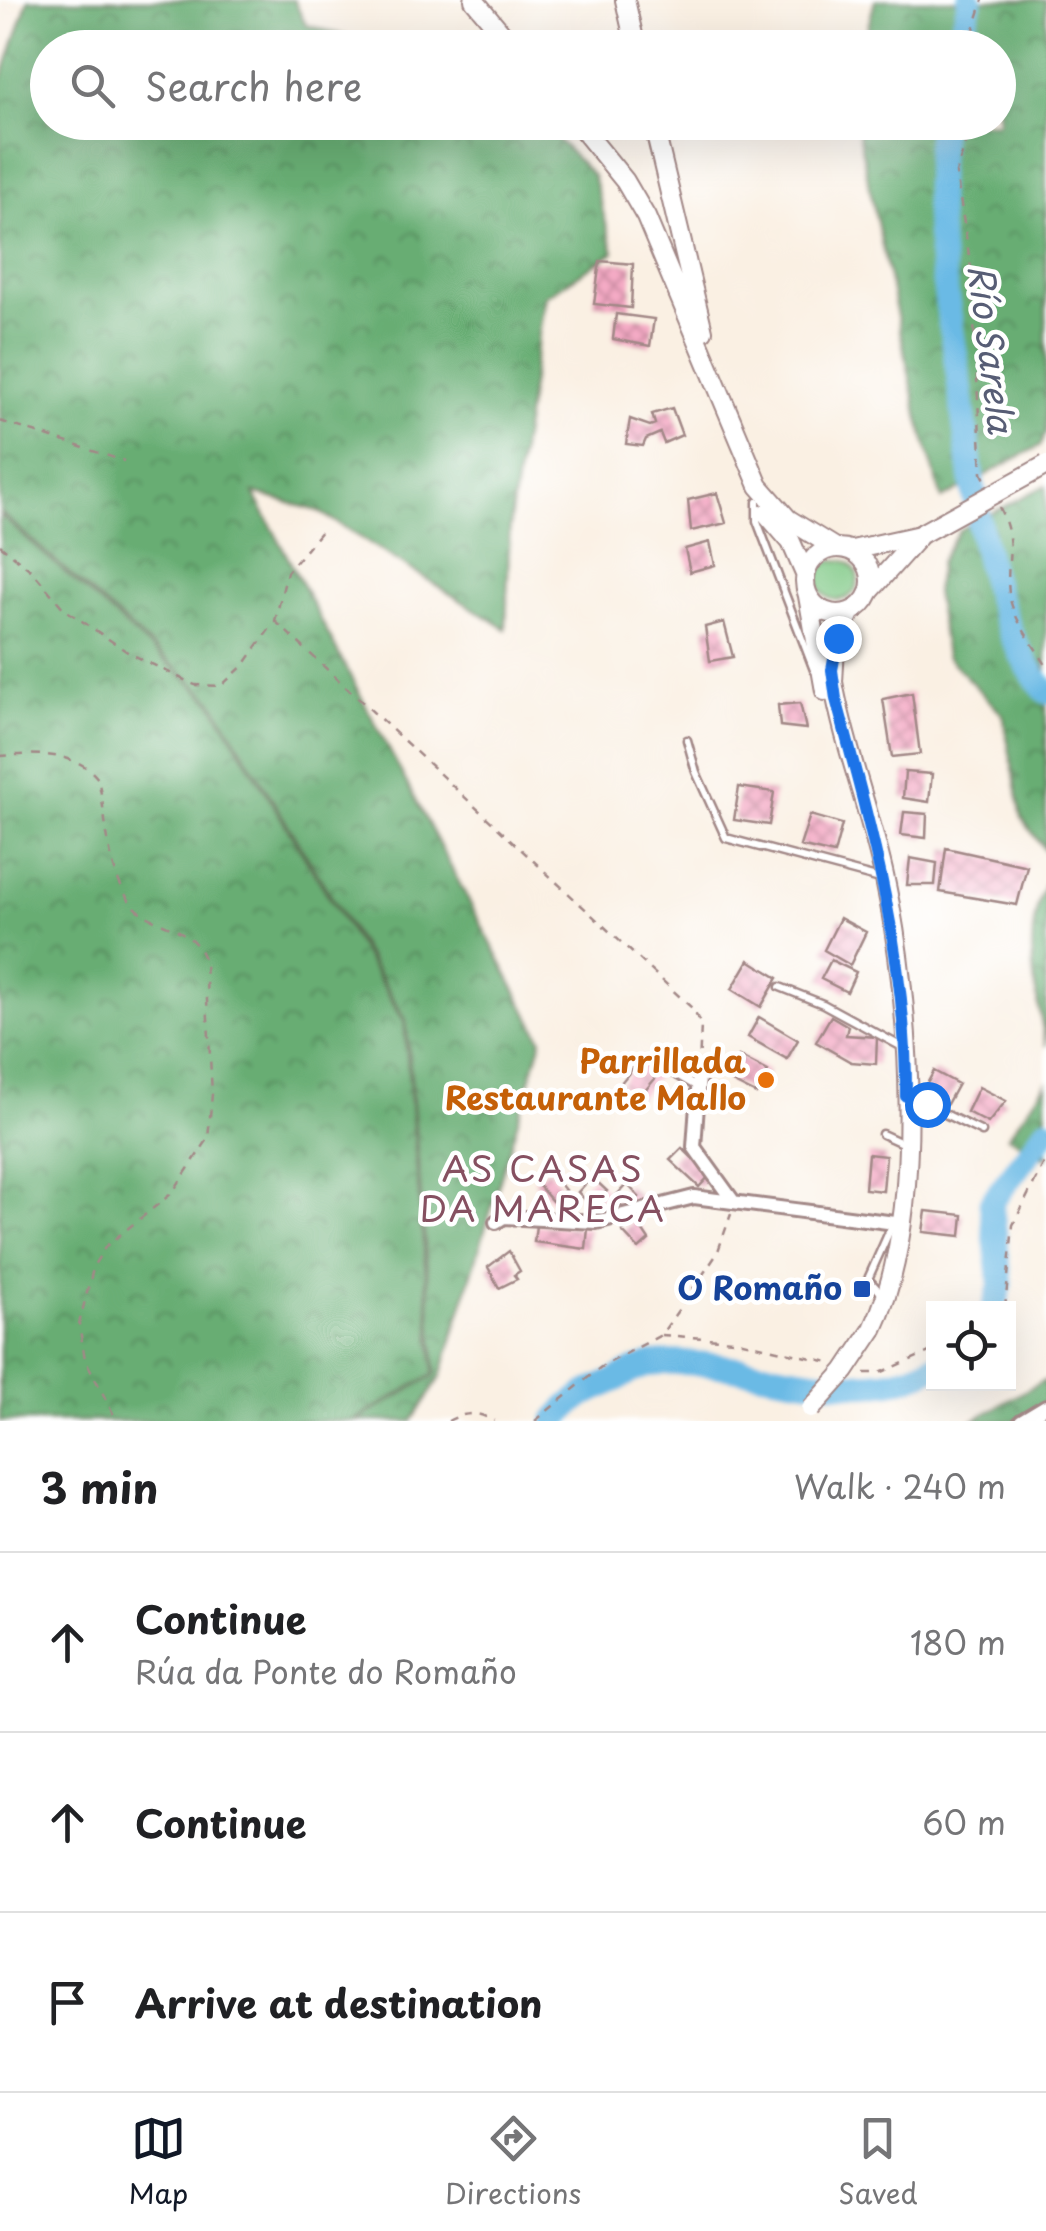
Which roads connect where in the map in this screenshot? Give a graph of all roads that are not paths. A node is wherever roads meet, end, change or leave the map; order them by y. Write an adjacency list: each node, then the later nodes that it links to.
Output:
1 (474, 0): 3 (main road)
2 (625, 0): 4 (main road)
3 (499, 30)
4 (632, 30)
5 (591, 140): 7 (main road)
6 (657, 140): 8 (main road)
7 (606, 158): 8 (main road); 9 (main road)
8 (689, 300): 9 (main road); 13 (main road)
9 (711, 398): 11 (main road)
10 (1046, 465): 12 (main road, bridge)
11 (757, 502): 14 (main road); 19 (lane)
12 (921, 534): 13 (main road); 15 (main road)
13 (843, 549): 14 (main road); 15 (main road)
14 (805, 574): 16 (main road)
15 (870, 591): 17 (main road)
16 (808, 596): 17 (main road); 18 (main road)
17 (851, 611): 22 (main road)
18 (814, 637): 19 (lane); 20 (main road)
19 (811, 663): 20 (lane)
20 (828, 701): 22 (main road)
21 (688, 740): 23 (lane)
22 (853, 761): 23 (main road)
23 (885, 880): 25 (main road)
24 (780, 987): 25 (lane)
25 (905, 1048): 28 (main road)
26 (663, 1067): 27 (lane)
27 (699, 1082): 32 (street)
28 (906, 1096): 29 (lane); 31 (main road)
29 (982, 1132)
30 (882, 1134): 31 (lane)
31 (906, 1145): 34 (main road)
32 (733, 1201): 33 (street); 34 (street)
33 (496, 1222)
34 (898, 1223): 36 (main road, bridge)
35 (1046, 1406): 37 (street)
36 (806, 1415)
37 (1020, 1421)

